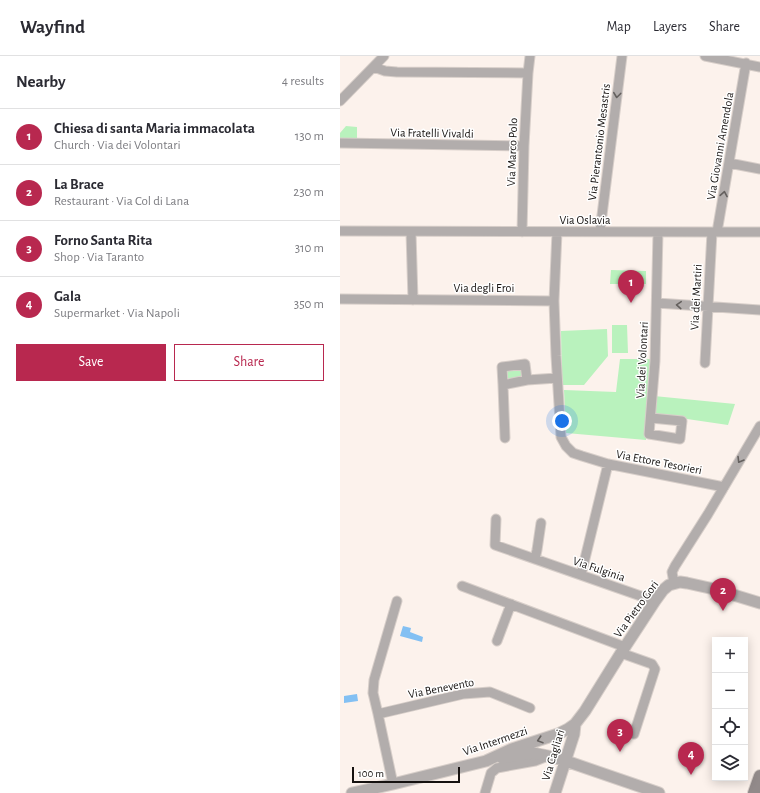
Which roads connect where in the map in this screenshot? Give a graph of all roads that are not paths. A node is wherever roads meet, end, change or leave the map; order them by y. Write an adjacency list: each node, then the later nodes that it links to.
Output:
1 (384, 56): 6 (street); 8 (street)
2 (530, 56): 9 (street, Via Marco Polo)
3 (622, 56): 19 (street, Via Pierantonio Mesastris, one-way to 19)
4 (705, 56): 5 (street)
5 (746, 63): 7 (street); 13 (street, Via Giovanni Amendola)
6 (374, 67): 8 (street); 10 (street)
7 (760, 67)
8 (397, 72): 9 (street)
9 (528, 74): 12 (street, Via Marco Polo)
10 (340, 100)
11 (340, 143): 12 (street, Via Fratelli Vivaldi)
12 (524, 146): 17 (street, Via Marco Polo)
13 (729, 163): 14 (street); 21 (street, Via Giovanni Amendola, one-way to 13)
14 (760, 169)
15 (340, 231): 16 (street, Via Oslavia)
16 (411, 232): 17 (street, Via Oslavia); 24 (street)
17 (522, 232): 18 (street, Via Oslavia)
18 (557, 232): 19 (street, Via Oslavia); 25 (street)
19 (600, 232): 20 (street, Via Oslavia)
20 (658, 232): 21 (street, Via Oslavia); 26 (street, Via dei Volontari)
21 (714, 232): 22 (street, Via Oslavia); 27 (street, Via dei Martiri)
22 (760, 232)
23 (340, 299): 24 (street, Via degli Eroi)
24 (413, 300): 25 (street, Via degli Eroi)
25 (554, 301): 30 (street)
26 (657, 303): 27 (street, one-way to 26); 33 (street, Via dei Volontari)
27 (707, 307): 28 (street); 29 (street, Via dei Martiri)
28 (760, 310)
29 (705, 363)
30 (557, 378): 31 (street); 36 (street)
31 (527, 380): 32 (street); 32 (street)
32 (503, 385): 35 (street)
33 (651, 418)
34 (758, 432): 37 (street, Via Pietro Gori, one-way to 37)
35 (504, 438)
36 (608, 464): 37 (street, Via Ettore Tesorieri); 41 (street, Via Ettore Tesorieri)
37 (724, 487): 42 (street, Via Pietro Gori)
38 (496, 519): 40 (street, Via Fulginia)
39 (540, 523): 40 (street)
40 (535, 559): 41 (street, Via Fulginia)
41 (581, 575): 45 (street, Via Fulginia)
42 (674, 583): 45 (street, Via Pietro Gori); 46 (street)
43 (462, 586): 47 (street)
44 (397, 601): 51 (street)
45 (655, 601): 49 (street, Via Pietro Gori)
46 (760, 603)
47 (510, 604): 48 (street); 49 (street)
48 (497, 641)
49 (623, 650): 52 (street, Via Pietro Gori); 53 (street)
50 (530, 708): 51 (street, Via Benevento)
51 (378, 714): 58 (street)
52 (575, 724): 55 (street, Via Intermezzi, one-way to 55); 56 (street, Via Cagliari)
53 (634, 734)
54 (548, 756): 55 (street); 56 (street); 60 (street)
55 (486, 760): 58 (street, Via Intermezzi)
56 (566, 761): 61 (street, Via Cagliari); 62 (street)
57 (760, 776): 63 (main road)
58 (393, 784): 59 (street, Via Intermezzi)
59 (352, 793)
60 (485, 793)
61 (555, 793)
62 (659, 793)
63 (754, 793)

